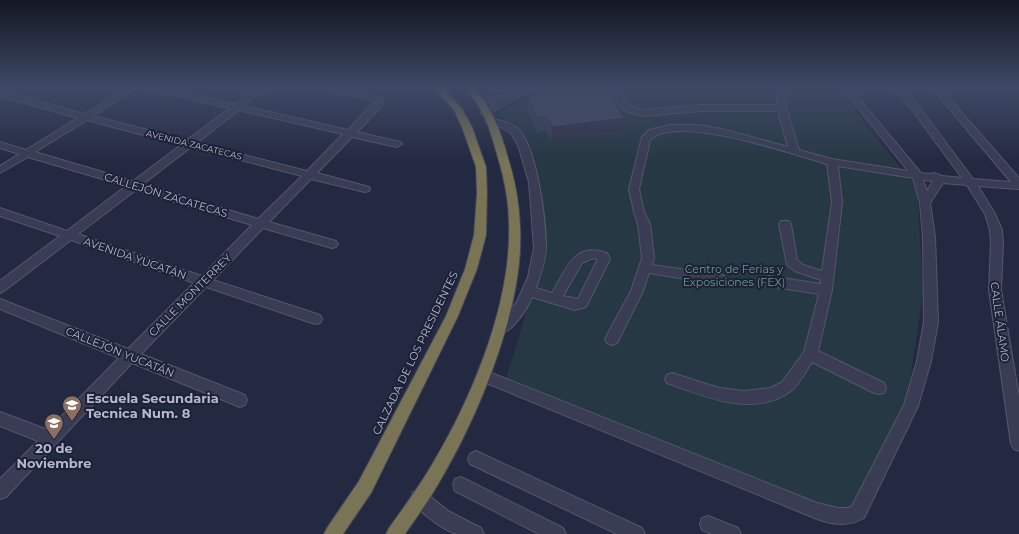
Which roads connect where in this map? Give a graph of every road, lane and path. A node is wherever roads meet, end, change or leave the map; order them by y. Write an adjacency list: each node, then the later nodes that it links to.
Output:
1 (70, 113): 13 (street, AVENIDA ZACATECAS)
2 (92, 113): 13 (street)
3 (228, 113): 16 (street)
4 (261, 113): 15 (street)
5 (370, 113): 15 (street, CALLE MONTERREY)
6 (460, 113): 64 (highway, CALZADA DE LOS PRESIDENTES)
7 (486, 113): 14 (highway)
8 (492, 113): 14 (street)
9 (783, 113): 19 (street)
10 (866, 113): 21 (street)
11 (919, 113): 27 (street, CALLE ÁLAMO)
12 (957, 113): 29 (street)
13 (85, 117): 16 (street, AVENIDA ZACATECAS); 20 (street)
14 (488, 117): 44 (street); 48 (highway)
15 (349, 134): 17 (street); 24 (street, CALLE MONTERREY)
16 (189, 143): 24 (street, AVENIDA ZACATECAS); 28 (street)
17 (397, 144)
18 (0, 145): 20 (street, CALLEJÓN ZACATECAS)
19 (794, 151): 22 (street); 37 (street)
20 (28, 152): 23 (street); 28 (street, CALLEJÓN ZACATECAS)
21 (905, 161): 25 (street); 26 (street)
22 (832, 162): 25 (street); 38 (street)
23 (0, 170)
24 (309, 175): 30 (street, AVENIDA ZACATECAS); 33 (street, CALLE MONTERREY)
25 (917, 175): 26 (street); 31 (street)
26 (940, 179): 27 (street); 31 (street)
27 (972, 183): 29 (street); 57 (street, CALLE ÁLAMO)
28 (134, 185): 33 (street, CALLEJÓN ZACATECAS); 35 (street)
29 (1019, 186)
30 (365, 189)
31 (925, 203): 52 (street)
32 (0, 212): 35 (street, AVENIDA YUCATÁN)
33 (262, 224): 36 (street, CALLEJÓN ZACATECAS); 40 (street, CALLE MONTERREY)
34 (785, 224): 38 (street)
35 (68, 235): 40 (street, AVENIDA YUCATÁN); 42 (street)
36 (332, 244)
37 (644, 268): 39 (street); 49 (street)
38 (827, 277): 43 (street)
39 (722, 280)
40 (204, 281): 47 (street, AVENIDA YUCATÁN); 51 (street, CALLE MONTERREY)
41 (769, 281): 43 (street)
42 (0, 288)
43 (826, 290): 50 (street)
44 (528, 291): 45 (street); 48 (street)
45 (555, 299): 45 (street)
46 (0, 304): 51 (street, CALLEJÓN YUCATÁN)
47 (315, 319)
48 (500, 329): 52 (highway)
49 (612, 339)
50 (810, 354): 53 (street); 54 (street)
51 (130, 356): 55 (street, CALLEJÓN YUCATÁN); 58 (street, CALLE MONTERREY)
52 (484, 376): 62 (highway)
53 (672, 379)
54 (879, 388)
55 (240, 400)
56 (0, 419): 58 (street)
57 (1018, 434)
58 (50, 438): 61 (street, CALLE MONTERREY)
59 (476, 459): 68 (street)
60 (461, 485): 67 (street)
61 (0, 491)
62 (419, 498): 65 (highway); 66 (street)
63 (708, 524): 69 (street)
64 (333, 534)
65 (395, 534)
66 (475, 534)
67 (557, 534)
68 (636, 534)
69 (732, 534)

